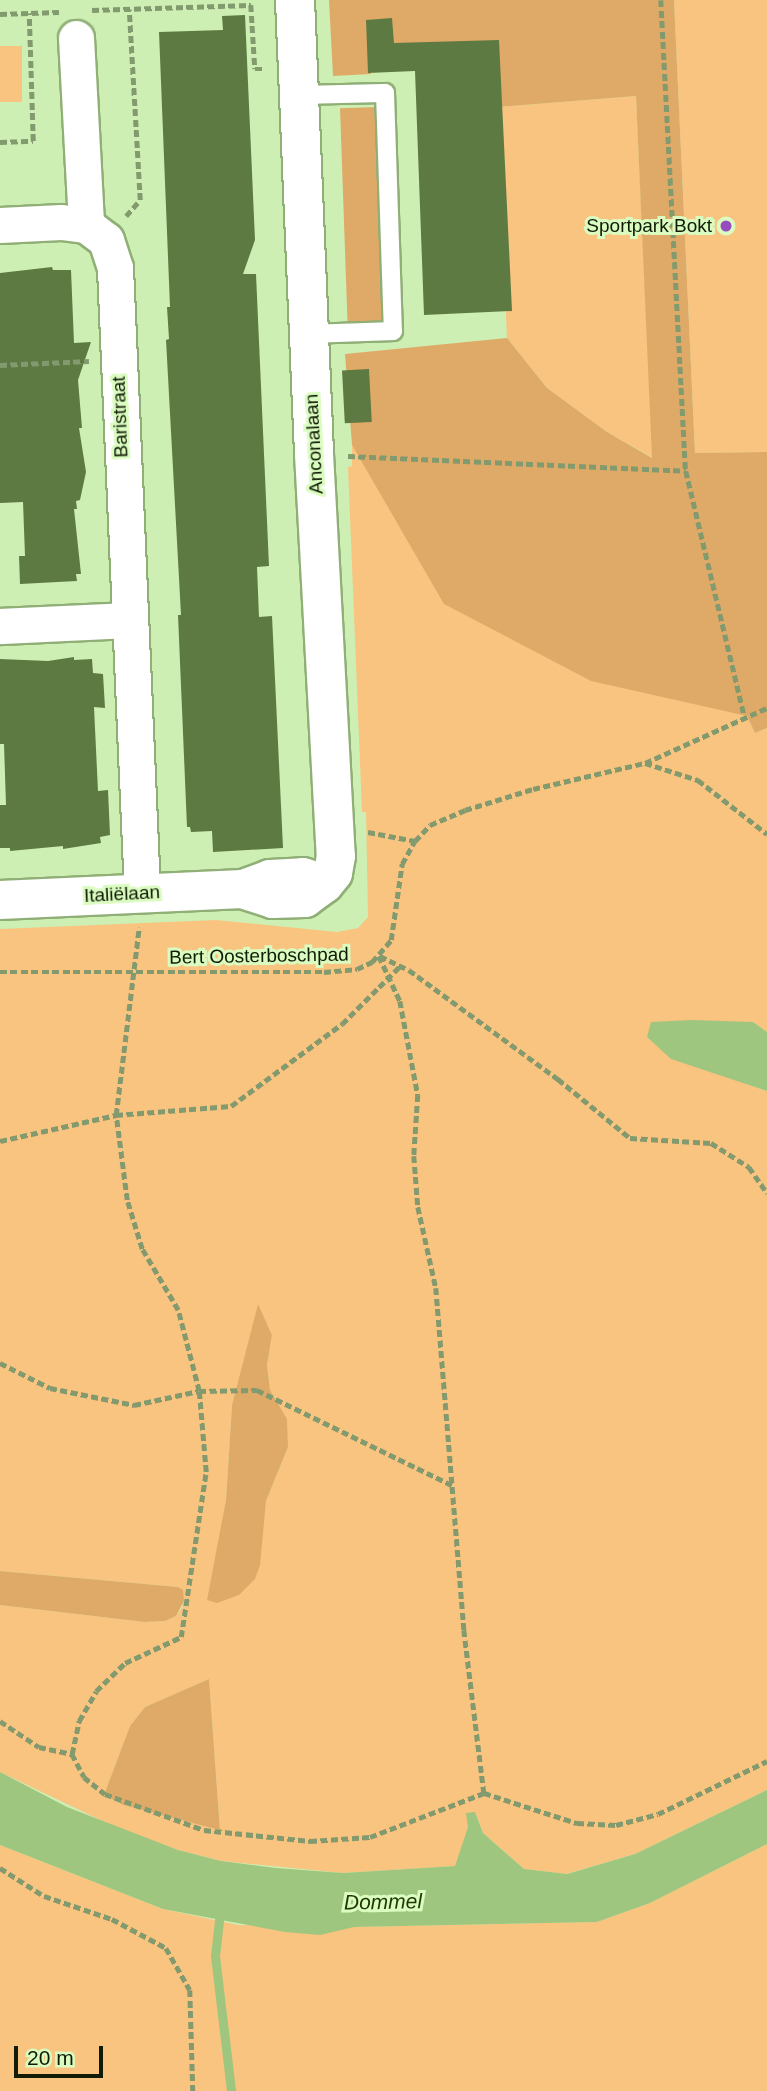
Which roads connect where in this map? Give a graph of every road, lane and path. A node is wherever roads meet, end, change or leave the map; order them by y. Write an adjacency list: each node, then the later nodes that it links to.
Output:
1 (295, 0): 7 (street, Anconalaan)
2 (661, 0): 15 (path)
3 (129, 9): 6 (path); 7 (path); 10 (path)
4 (29, 13): 5 (path); 6 (path); 8 (path)
5 (0, 14)
6 (74, 20): 10 (street, Baristraat)
7 (298, 82): 11 (street, Anconalaan); 11 (lane)
8 (0, 142)
9 (0, 225): 10 (street)
10 (96, 233): 12 (street, Baristraat)
11 (309, 334): 14 (street, Anconalaan)
12 (118, 359): 13 (path); 16 (street, Baristraat)
13 (0, 365)
14 (314, 454): 15 (path); 21 (street, Anconalaan)
15 (686, 471): 19 (path)
16 (128, 620): 17 (street); 25 (street, Baristraat)
17 (0, 626)
18 (767, 708): 19 (path)
19 (744, 719): 20 (path)
20 (645, 763): 22 (path); 23 (path)
21 (335, 822): 23 (path); 24 (street, Anconalaan)
22 (767, 834)
23 (415, 841): 27 (path)
24 (324, 884): 25 (street, Italiëlaan)
25 (142, 892): 26 (street, Italiëlaan); 29 (path)
26 (0, 900)
27 (379, 956): 28 (path); 29 (path, Bert Oosterboschpad); 31 (path)
28 (400, 966): 31 (path); 34 (path)
29 (135, 971): 30 (path, Bert Oosterboschpad); 32 (path)
30 (0, 972)
31 (390, 979): 32 (path); 37 (path)
32 (116, 1115): 33 (path); 36 (path)
33 (0, 1141)
34 (767, 1193)
35 (0, 1363): 36 (path)
36 (199, 1391): 37 (path); 39 (path)
37 (454, 1486): 41 (path)
38 (0, 1721): 39 (path)
39 (72, 1754): 41 (path)
40 (767, 1761): 41 (path)
41 (484, 1793)
42 (0, 1868): 43 (path)
43 (193, 2091)

